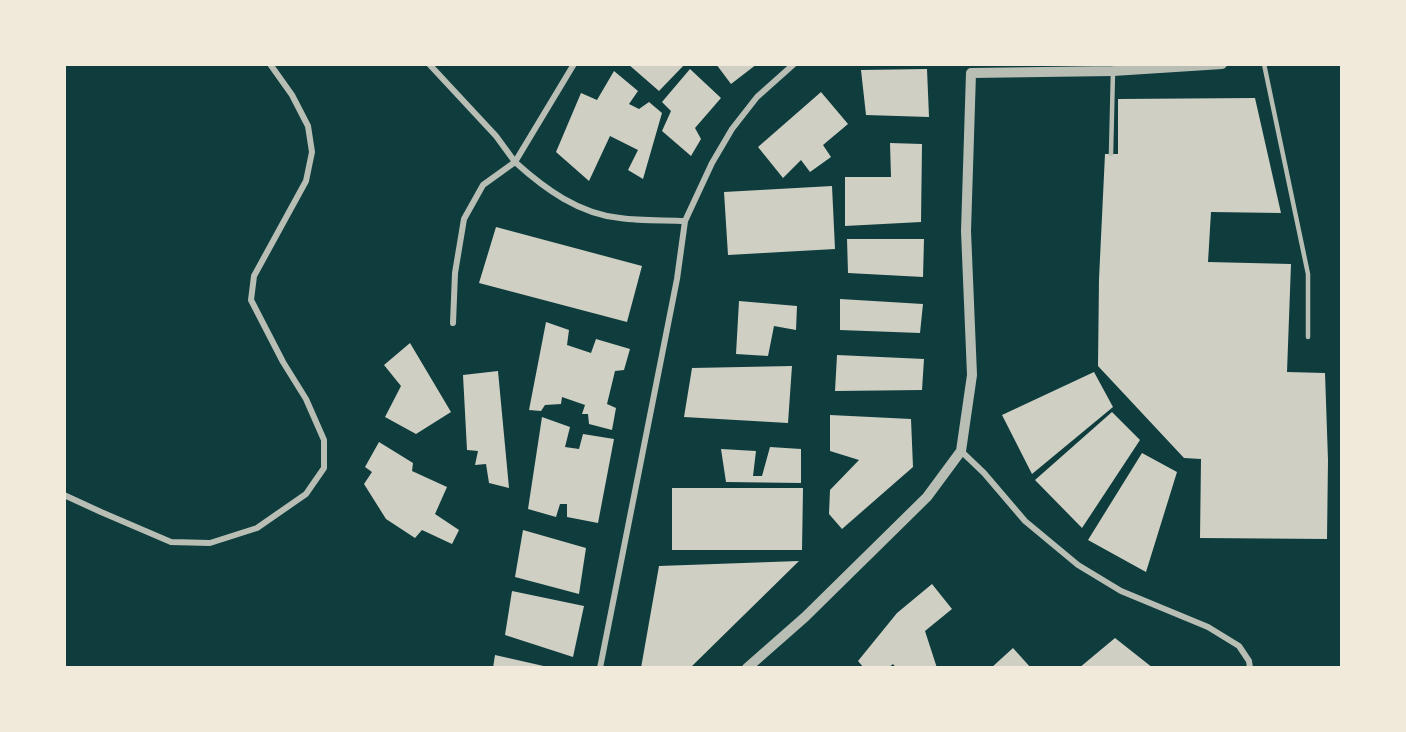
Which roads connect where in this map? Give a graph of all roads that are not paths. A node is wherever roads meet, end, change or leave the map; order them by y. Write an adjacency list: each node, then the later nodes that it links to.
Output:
1 (270, 64): 15 (street)
2 (429, 64): 10 (street)
3 (574, 64): 10 (street)
4 (794, 64): 11 (street)
5 (1222, 64): 8 (street)
6 (1264, 64): 13 (lane)
7 (971, 69): 8 (street); 14 (street)
8 (1113, 71): 9 (lane)
9 (1112, 154)
10 (515, 162): 11 (street); 12 (street)
11 (685, 221): 16 (street)
12 (453, 323)
13 (1308, 337)
14 (961, 451): 17 (street); 18 (street)
15 (64, 495)
16 (600, 668)
17 (747, 668)
18 (1250, 668)

